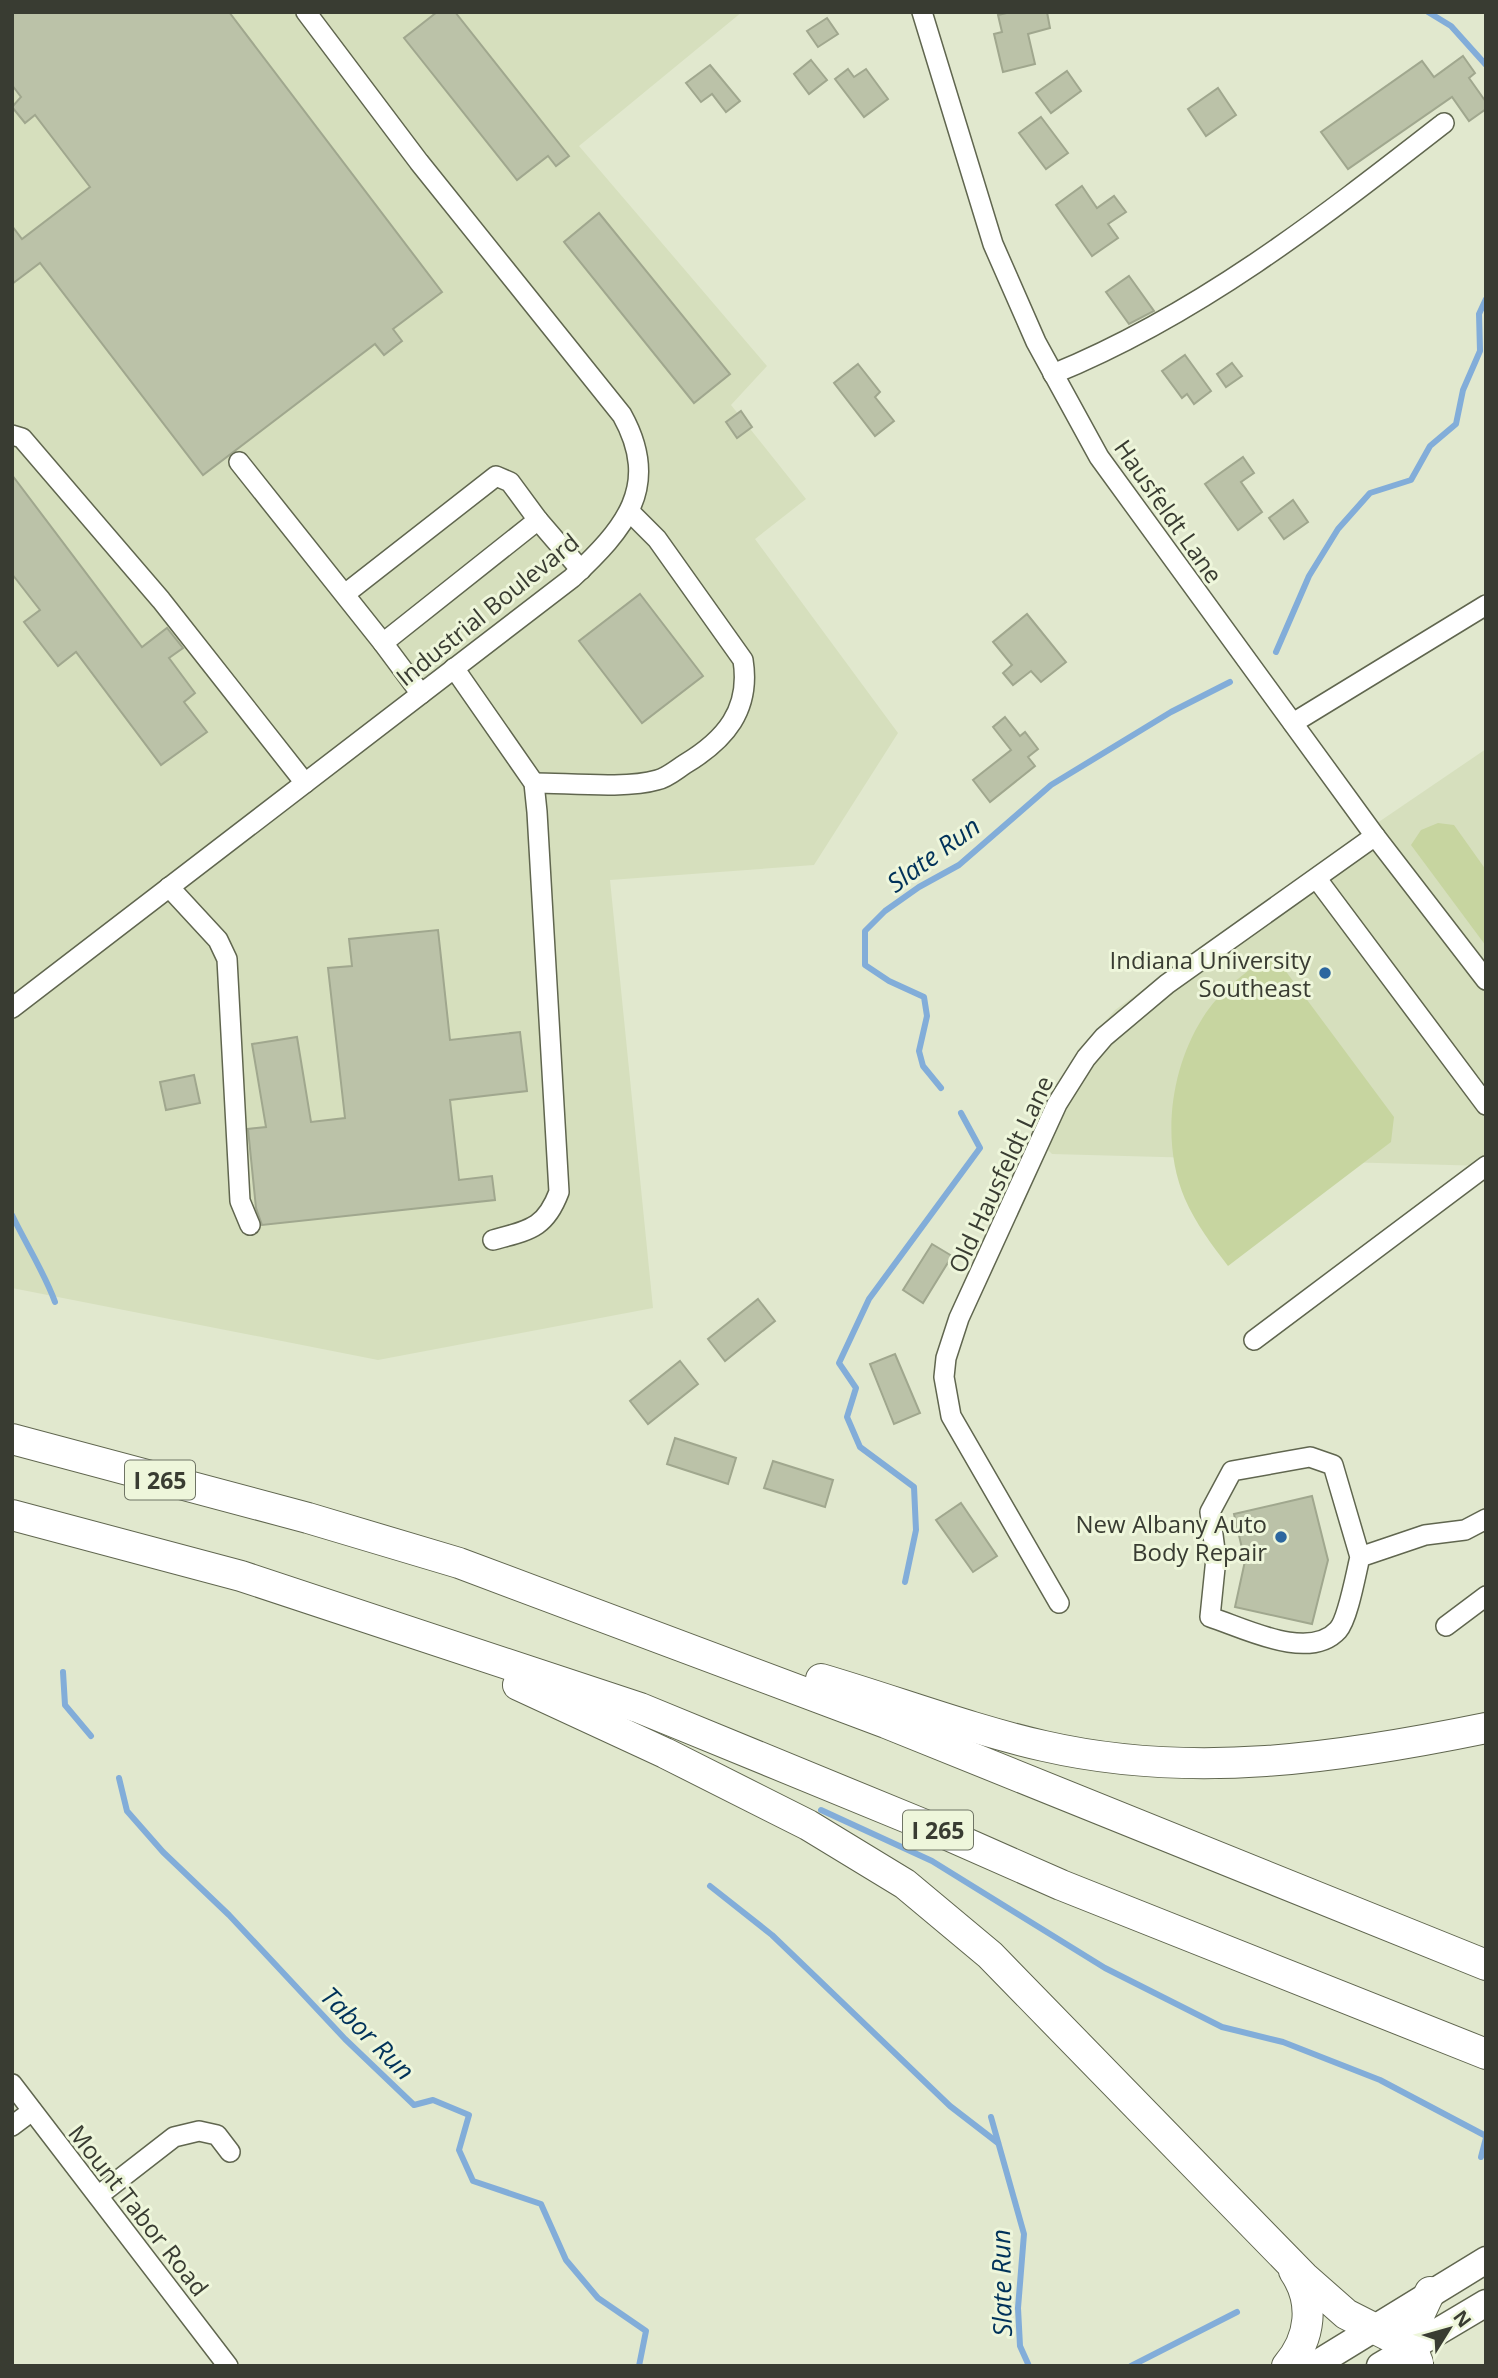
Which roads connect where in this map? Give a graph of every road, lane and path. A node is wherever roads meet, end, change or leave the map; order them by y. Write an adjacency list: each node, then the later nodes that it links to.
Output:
1 (922, 12): 4 (street, Hausfeldt Lane)
2 (309, 13): 7 (street, Industrial Boulevard)
3 (1444, 123): 4 (street)
4 (1053, 374): 15 (street, Hausfeldt Lane)
5 (12, 435): 16 (street)
6 (239, 462): 10 (street)
7 (630, 512): 9 (street, Industrial Boulevard); 17 (street)
8 (538, 520): 9 (street); 10 (street); 12 (street)
9 (581, 570): 13 (street, Industrial Boulevard)
10 (345, 594): 12 (street)
11 (1486, 605): 15 (street)
12 (383, 643): 14 (street)
13 (454, 668): 14 (street, Industrial Boulevard); 17 (street)
14 (421, 694): 16 (street, Industrial Boulevard)
15 (1293, 723): 18 (street, Hausfeldt Lane)
16 (305, 783): 20 (street, Industrial Boulevard)
17 (534, 783): 26 (street)
18 (1375, 836): 19 (street, Old Hausfeldt Lane); 21 (street, Hausfeldt Lane)
19 (1317, 879): 23 (street); 33 (street, Old Hausfeldt Lane)
20 (169, 887): 22 (street, Industrial Boulevard); 25 (street)
21 (1486, 980)
22 (12, 1008)
23 (1486, 1105)
24 (1486, 1166): 27 (street)
25 (250, 1226)
26 (493, 1240)
27 (1254, 1340)
28 (12, 1439): 34 (highway, I 265)
29 (12, 1515): 35 (highway, I 265)
30 (1486, 1519): 31 (street)
31 (1360, 1557): 31 (street)
32 (1486, 1596): 36 (street)
33 (1059, 1603)
34 (600, 1614): 37 (highway); 38 (highway, I 265)
35 (385, 1623): 39 (highway, I 265); 45 (highway)
36 (1446, 1626)
37 (1486, 1728)
38 (1486, 1965)
39 (1486, 2054)
40 (12, 2084): 41 (street, Mount Tabor Road)
41 (32, 2111): 42 (street); 44 (street, Mount Tabor Road)
42 (12, 2126)
43 (230, 2152): 44 (street)
44 (97, 2196): 51 (street, Mount Tabor Road)
45 (1278, 2252): 49 (highway); 52 (highway)
46 (1486, 2260): 47 (main road)
47 (1430, 2292): 49 (main road); 50 (highway)
48 (1486, 2303): 50 (main road)
49 (1375, 2330): 50 (highway); 53 (main road)
50 (1415, 2357): 54 (main road)
51 (228, 2366)
52 (1287, 2366)
53 (1313, 2366)
54 (1380, 2366)

